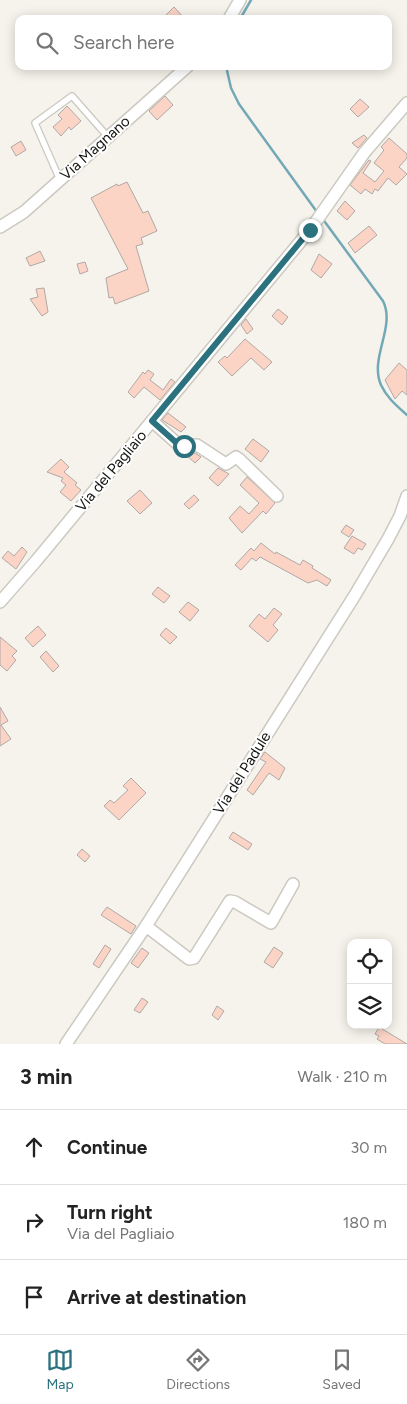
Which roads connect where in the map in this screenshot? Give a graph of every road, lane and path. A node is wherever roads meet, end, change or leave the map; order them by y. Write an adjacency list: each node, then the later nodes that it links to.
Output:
1 (240, 0): 2 (street)
2 (231, 15)
3 (183, 70): 5 (street, Via Magnano)
4 (407, 103): 8 (street, Via del Pagliaio)
5 (108, 137): 6 (street, Via Magnano); 6 (lane)
6 (60, 180): 7 (street, Via Magnano)
7 (0, 227)
8 (152, 421): 9 (street); 11 (street, Via del Pagliaio)
9 (277, 496)
10 (407, 496): 13 (street, Via del Padule)
11 (0, 602)
12 (293, 884): 13 (street)
13 (146, 926): 14 (street, Via del Padule)
14 (66, 1044)

